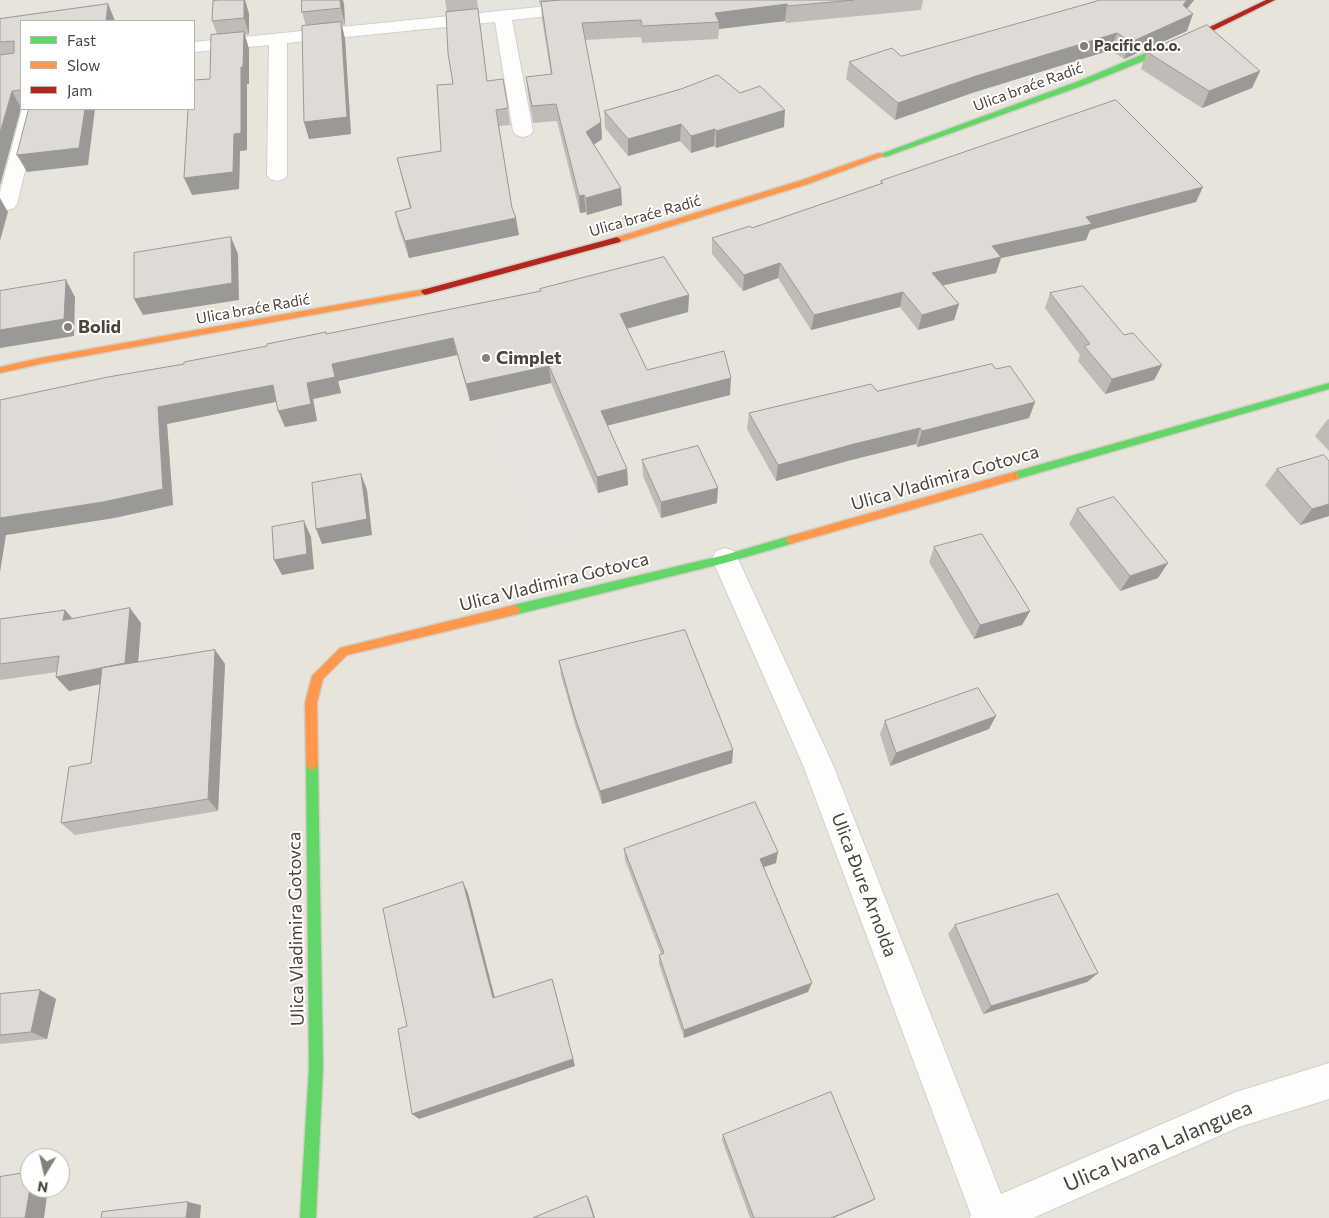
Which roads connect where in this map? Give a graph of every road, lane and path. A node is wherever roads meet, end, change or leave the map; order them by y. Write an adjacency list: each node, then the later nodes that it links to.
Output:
1 (1272, 0): 10 (main road, Ulica braće Radić)
2 (590, 7): 3 (street)
3 (503, 16): 4 (street); 7 (street)
4 (278, 38): 5 (street); 8 (street)
5 (195, 47)
6 (31, 110): 9 (street)
7 (523, 131)
8 (277, 175)
9 (7, 204)
10 (0, 370)
11 (1329, 386): 12 (main road, Ulica Vladimira Gotovca)
12 (725, 558): 14 (street, Ulica Đure Arnolda); 15 (main road, Ulica Vladimira Gotovca)
13 (1329, 1080): 14 (street, Ulica Ivana Lalanguea)
14 (990, 1217)
15 (308, 1218)

